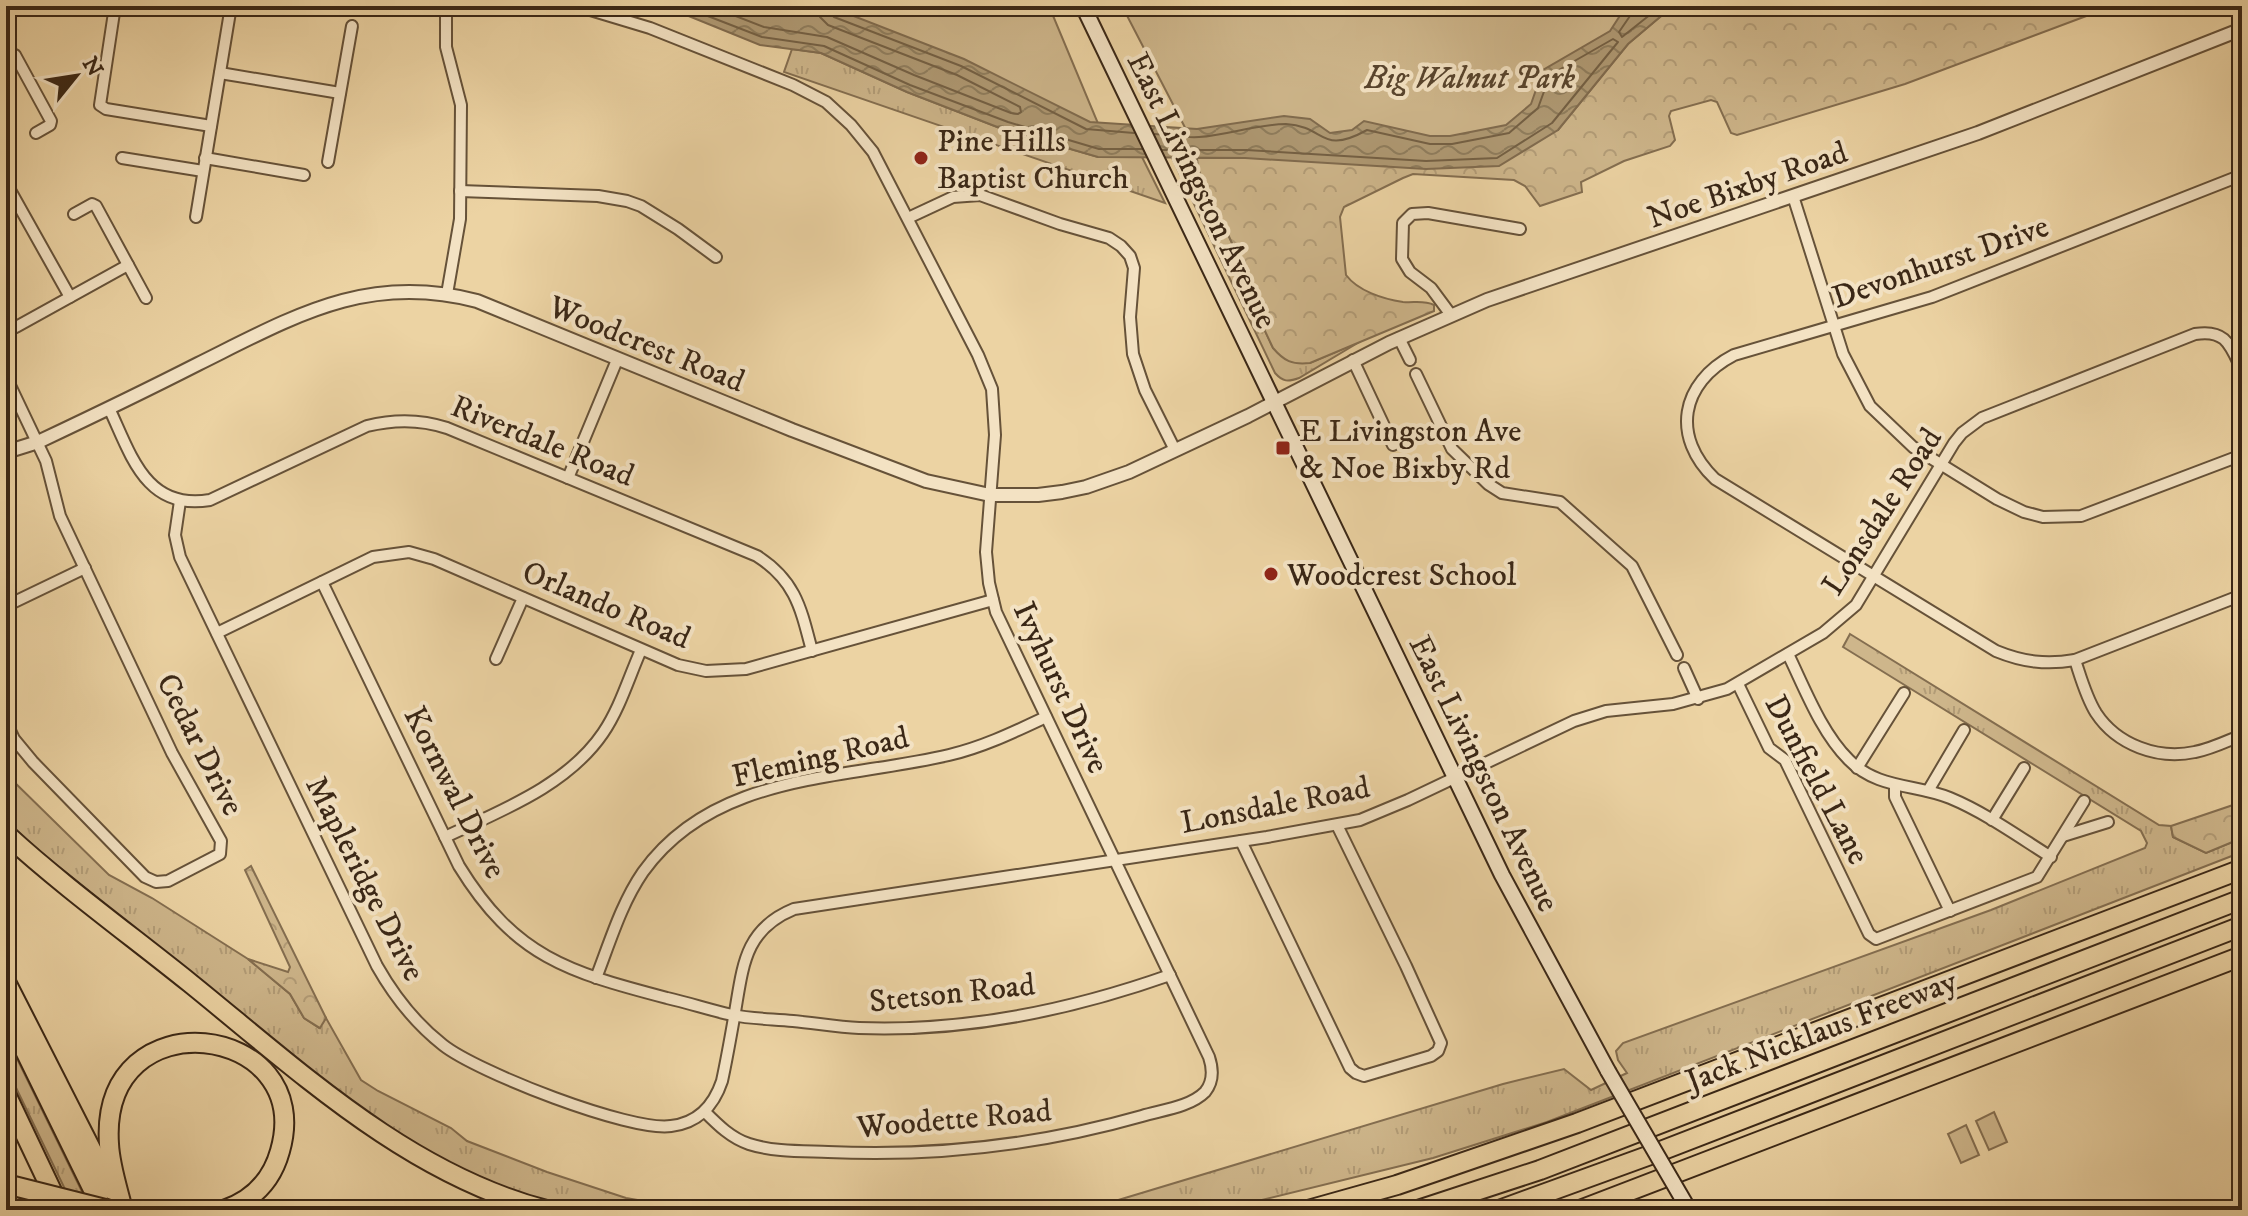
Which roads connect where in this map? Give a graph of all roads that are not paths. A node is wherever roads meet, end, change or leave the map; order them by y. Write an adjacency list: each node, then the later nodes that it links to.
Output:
1 (115, 6): 11 (street)
2 (231, 6): 9 (street)
3 (446, 6): 20 (street)
4 (577, 6): 24 (street, Ivyhurst Drive)
5 (1083, 6): 41 (main road, East Livingston Avenue)
6 (352, 26): 10 (street)
7 (2242, 29): 21 (street, Noe Bixby Road)
8 (6, 60): 12 (street)
9 (220, 73): 10 (street); 11 (street)
10 (340, 93): 15 (street)
11 (211, 126): 14 (street)
12 (36, 133)
13 (122, 158): 16 (street)
14 (205, 158): 16 (street); 17 (street)
15 (328, 162)
16 (203, 171): 23 (street)
17 (304, 175)
18 (2242, 175): 32 (street, Devonhurst Drive)
19 (6, 183): 29 (street)
20 (460, 191): 26 (street); 28 (street)
21 (1793, 196): 31 (street, Noe Bixby Road); 32 (street)
22 (74, 214): 27 (street)
23 (196, 217)
24 (908, 218): 45 (street); 50 (street, Ivyhurst Drive)
25 (1520, 229): 31 (street)
26 (716, 257)
27 (128, 265): 29 (street); 30 (street)
28 (447, 294): 35 (street, Woodcrest Road); 42 (street, Woodcrest Road)
29 (70, 297): 33 (street)
30 (146, 298)
31 (1451, 315): 34 (street, Noe Bixby Road)
32 (1833, 326): 48 (street); 53 (street, Devonhurst Drive)
33 (6, 330)
34 (1399, 338): 36 (street, Noe Bixby Road); 37 (street)
35 (617, 360): 49 (street); 50 (street, Woodcrest Road)
36 (1353, 360): 41 (street, Noe Bixby Road); 44 (street)
37 (1410, 360)
38 (2242, 370): 48 (street, Lonsdale Road)
39 (1416, 374): 63 (street)
40 (6, 377): 43 (street, Cedar Drive)
41 (1275, 402): 45 (street, Woodcrest Road); 76 (main road, East Livingston Avenue)
42 (109, 408): 43 (street, Woodcrest Road); 51 (street)
43 (38, 442): 46 (street, Woodcrest Road); 52 (street, Cedar Drive)
44 (1393, 445)
45 (1175, 450): 50 (street, Woodcrest Road)
46 (6, 452)
47 (2242, 455): 48 (street)
48 (1940, 464): 53 (street, Lonsdale Road)
49 (568, 478): 51 (street, Riverdale Road); 61 (street, Riverdale Road)
50 (990, 495): 57 (street, Ivyhurst Drive)
51 (180, 501): 59 (street, Mapleridge Drive)
52 (85, 568): 58 (street); 71 (street, Cedar Drive)
53 (1872, 576): 62 (street, Lonsdale Road); 65 (street)
54 (322, 582): 56 (street, Orlando Road); 59 (street, Orlando Road); 85 (street, Kornwal Drive)
55 (2242, 595): 65 (street)
56 (523, 598): 60 (street, Orlando Road); 64 (street)
57 (993, 600): 61 (street, Orlando Road); 70 (street, Ivyhurst Drive)
58 (6, 606)
59 (217, 633): 101 (street, Mapleridge Drive)
60 (641, 650): 61 (street, Orlando Road); 85 (street)
61 (812, 651)
62 (1788, 654): 67 (street, Lonsdale Road); 74 (street)
63 (1677, 655)
64 (496, 659)
65 (2075, 660): 73 (street)
66 (1684, 668): 69 (street)
67 (1738, 684): 69 (street, Lonsdale Road); 91 (street, Dunfield Lane)
68 (1904, 693): 74 (street)
69 (1698, 699): 76 (street, Lonsdale Road)
70 (1046, 717): 88 (street, Ivyhurst Drive); 95 (street, Fleming Road)
71 (6, 722)
72 (1964, 730): 78 (street)
73 (2242, 735)
74 (1857, 768): 77 (street)
75 (2024, 768): 80 (street)
76 (1455, 778): 82 (street, Lonsdale Road); 114 (main road, East Livingston Avenue, bridge)
77 (1895, 786): 78 (street); 91 (street)
78 (1928, 791): 80 (street)
79 (2084, 801): 84 (street)
80 (1992, 820): 87 (street)
81 (2108, 822): 84 (street)
82 (1337, 825): 86 (street, Lonsdale Road); 86 (street)
83 (6, 834): 109 (highway)
84 (2063, 836): 87 (street)
85 (445, 837): 95 (street, Kornwal Drive)
86 (1241, 841): 88 (street, Lonsdale Road)
87 (2051, 857): 91 (street)
88 (1114, 859): 94 (street, Ivyhurst Drive); 98 (street, Lonsdale Road)
89 (2242, 869): 103 (highway)
90 (2242, 899): 111 (highway, Jack Nicklaus Freeway)
91 (1950, 911)
92 (2242, 926): 112 (highway, Jack Nicklaus Freeway)
93 (2242, 956): 113 (highway)
94 (1170, 975): 98 (street, Stetson Road); 99 (street, Ivyhurst Drive)
95 (596, 978): 98 (street, Kornwal Drive)
96 (6, 982): 107 (highway)
97 (6, 1012): 105 (highway)
98 (734, 1015): 101 (street)
99 (1209, 1086): 101 (street, Woodette Road)
100 (6, 1094): 104 (highway)
101 (705, 1112)
102 (6, 1184): 106 (highway, bridge)
103 (1314, 1208): 110 (highway)
104 (61, 1210)
105 (103, 1210)
106 (109, 1210)
107 (122, 1210): 108 (highway)
108 (224, 1210)
109 (546, 1210)
110 (1297, 1210)
111 (1418, 1210)
112 (1499, 1210)
113 (1580, 1210)
114 (1689, 1210)

